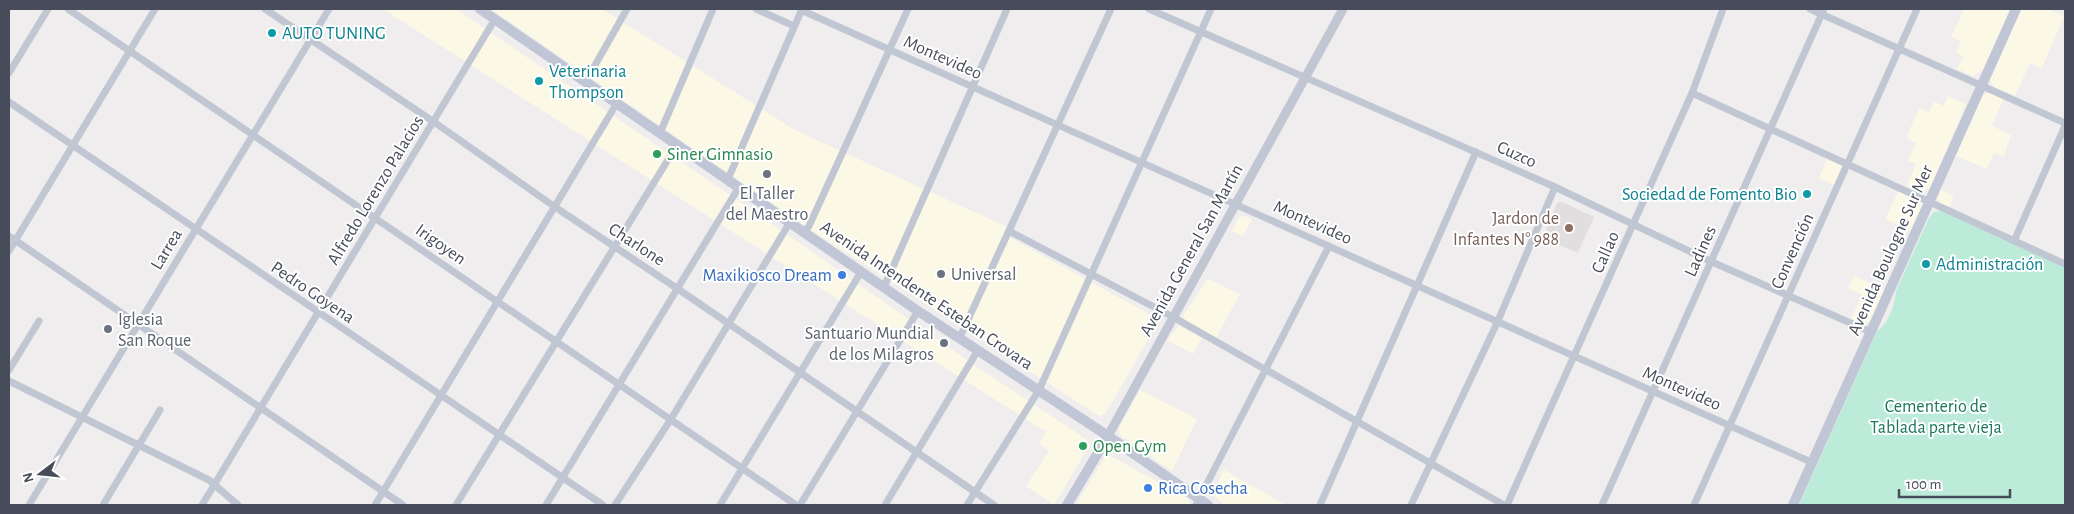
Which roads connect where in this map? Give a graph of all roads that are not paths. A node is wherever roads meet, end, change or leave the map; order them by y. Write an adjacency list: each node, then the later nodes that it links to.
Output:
1 (48, 9): 29 (street)
2 (68, 9): 28 (street, Irigoyen)
3 (155, 9): 28 (street)
4 (265, 9): 25 (street, Charlone)
5 (329, 9): 25 (street, Larrea)
6 (480, 9): 22 (main road, Avenida Intendente Esteban Crovara)
7 (627, 9): 31 (street)
8 (713, 9): 41 (street)
9 (756, 9): 23 (street)
10 (801, 9): 23 (street); 26 (street, Montevideo)
11 (908, 9): 26 (street)
12 (1007, 9): 32 (street)
13 (1110, 9): 38 (street)
14 (1149, 9): 24 (street, Cuzco)
15 (1211, 9): 24 (street)
16 (1343, 9): 30 (street, Avenida General San Martín)
17 (1723, 9): 34 (street, Callao)
18 (1810, 9): 21 (street)
19 (1917, 9): 27 (street, Convención)
20 (2016, 9): 33 (main road, Avenida Boulogne Sur Mer)
21 (1823, 11): 27 (street); 40 (street, Ladines)
22 (495, 19): 31 (main road, Avenida Intendente Esteban Crovara); 37 (street, Alfredo Lorenzo Palacios)
23 (794, 26): 48 (street)
24 (1201, 31): 30 (street, Cuzco); 46 (street)
25 (310, 40): 37 (street, Charlone); 42 (street, Larrea)
26 (890, 49): 32 (street, Montevideo); 59 (street)
27 (1898, 49): 33 (street); 47 (street, Convención)
28 (130, 51): 42 (street, Irigoyen); 44 (street)
29 (9, 74)
30 (1305, 78): 45 (street, Cuzco); 52 (street, Avenida General San Martín)
31 (586, 81): 36 (main road, Avenida Intendente Esteban Crovara)
32 (973, 87): 38 (street, Montevideo); 71 (street)
33 (1982, 87): 39 (street); 51 (main road, Avenida Boulogne Sur Mer)
34 (1692, 93): 40 (street); 56 (street, Callao)
35 (9, 102): 44 (street, Pedro Goyena)
36 (617, 103): 41 (main road, Avenida Intendente Esteban Crovara); 53 (street)
37 (434, 122): 53 (street, Charlone); 54 (street, Alfredo Lorenzo Palacios)
38 (1057, 124): 46 (street, Montevideo); 58 (street)
39 (2065, 125): 62 (street)
40 (1769, 129): 47 (street); 66 (street, Ladines)
41 (660, 133): 43 (main road, Avenida Intendente Esteban Crovara)
42 (253, 135): 54 (street, Irigoyen); 57 (street, Larrea)
43 (677, 145): 48 (main road, Avenida Intendente Esteban Crovara); 64 (street)
44 (73, 147): 57 (street, Pedro Goyena); 61 (street)
45 (1476, 152): 50 (street, Cuzco); 70 (street)
46 (1143, 162): 52 (street, Montevideo); 69 (street)
47 (1848, 164): 51 (street); 73 (street, Convención)
48 (728, 179): 49 (main road, Avenida Intendente Esteban Crovara)
49 (739, 187): 55 (main road, Avenida Intendente Esteban Crovara); 72 (street)
50 (1555, 187): 56 (street, Cuzco); 79 (street)
51 (1930, 202): 62 (street); 82 (main road, Avenida Boulogne Sur Mer)
52 (1235, 203): 63 (street, Montevideo); 77 (street, Avenida General San Martín)
53 (555, 208): 64 (street, Charlone); 74 (street)
54 (376, 218): 74 (street, Irigoyen); 76 (street, Alfredo Lorenzo Palacios)
55 (790, 222): 59 (main road, Avenida Intendente Esteban Crovara); 80 (street)
56 (1634, 224): 66 (street, Cuzco); 86 (street, Callao)
57 (195, 230): 76 (street, Pedro Goyena); 81 (street, Larrea)
58 (1009, 231): 69 (street); 83 (street)
59 (804, 232): 68 (main road, Avenida Intendente Esteban Crovara)
60 (9, 236): 61 (street)
61 (15, 240): 65 (street); 81 (street)
62 (2014, 241): 67 (street)
63 (1329, 246): 70 (street, Montevideo); 88 (street)
64 (613, 247): 72 (street, Charlone); 84 (street)
65 (9, 250)
66 (1712, 262): 73 (street, Cuzco); 93 (street, Ladines)
67 (2065, 264)
68 (861, 272): 71 (main road, Avenida Intendente Esteban Crovara); 89 (street)
69 (1092, 276): 77 (street); 92 (street)
70 (1418, 286): 79 (street, Montevideo); 100 (street)
71 (884, 287): 75 (main road, Avenida Intendente Esteban Crovara)
72 (678, 289): 80 (street, Charlone); 91 (street)
73 (1788, 296): 82 (street, Cuzco); 101 (street, Convención)
74 (498, 302): 84 (street, Irigoyen); 94 (street)
75 (918, 311): 83 (main road, Avenida Intendente Esteban Crovara); 97 (street)
76 (318, 313): 94 (street, Pedro Goyena); 95 (street, Alfredo Lorenzo Palacios)
77 (1173, 317): 88 (street); 103 (street, Avenida General San Martín)
78 (39, 321): 87 (street)
79 (1498, 322): 86 (street, Montevideo); 107 (street)
80 (728, 324): 89 (street, Charlone); 99 (street)
81 (138, 325): 95 (street); 98 (street, Larrea)
82 (1870, 332): 106 (main road, Avenida Boulogne Sur Mer)
83 (960, 338): 85 (main road, Avenida Intendente Esteban Crovara)
84 (556, 342): 91 (street, Irigoyen); 102 (street)
85 (978, 350): 92 (main road, Avenida Intendente Esteban Crovara); 105 (street)
86 (1574, 356): 93 (street, Montevideo); 133 (street, Callao)
87 (9, 370)
88 (1265, 370): 100 (street); 113 (street)
89 (801, 373): 97 (street, Charlone); 108 (street)
90 (9, 381): 98 (street)
91 (621, 385): 99 (street, Irigoyen); 109 (street)
92 (1039, 390): 103 (main road, Avenida Intendente Esteban Crovara); 112 (street)
93 (1654, 392): 101 (street, Montevideo); 134 (street, Ladines)
94 (441, 396): 102 (street, Pedro Goyena); 111 (street)
95 (260, 408): 110 (street, Alfredo Lorenzo Palacios); 111 (street)
96 (160, 410): 104 (street)
97 (858, 414): 105 (street, Charlone); 126 (street)
98 (83, 418): 104 (street); 114 (street, Larrea)
99 (671, 419): 108 (street, Irigoyen); 123 (street)
100 (1356, 421): 107 (street); 131 (street)
101 (1729, 426): 106 (street, Montevideo); 135 (street, Convención)
102 (499, 436): 109 (street, Pedro Goyena); 120 (street)
103 (1108, 436): 113 (main road, Avenida Intendente Esteban Crovara); 130 (main road, Avenida General San Martín)
104 (139, 445): 110 (street); 115 (street)
105 (917, 452): 112 (street, Charlone); 127 (street)
106 (1812, 462): 136 (main road, Avenida Boulogne Sur Mer)
107 (1430, 465): 132 (street); 133 (street)
108 (742, 468): 124 (street); 125 (street, Irigoyen)
109 (562, 478): 121 (street); 122 (street, Pedro Goyena)
110 (215, 484): 116 (street, Alfredo Lorenzo Palacios); 117 (street)
111 (383, 492): 118 (street); 119 (street)
112 (975, 492): 128 (street); 129 (street, Charlone)
113 (1201, 503)
114 (29, 505)
115 (103, 505)
116 (202, 505)
117 (238, 505)
118 (374, 505)
119 (402, 505)
120 (456, 505)
121 (546, 505)
122 (603, 505)
123 (615, 505)
124 (720, 505)
125 (796, 505)
126 (800, 505)
127 (885, 505)
128 (967, 505)
129 (994, 505)
130 (1066, 505)
131 (1320, 505)
132 (1411, 505)
133 (1506, 505)
134 (1602, 505)
135 (1694, 505)
136 (1793, 505)

